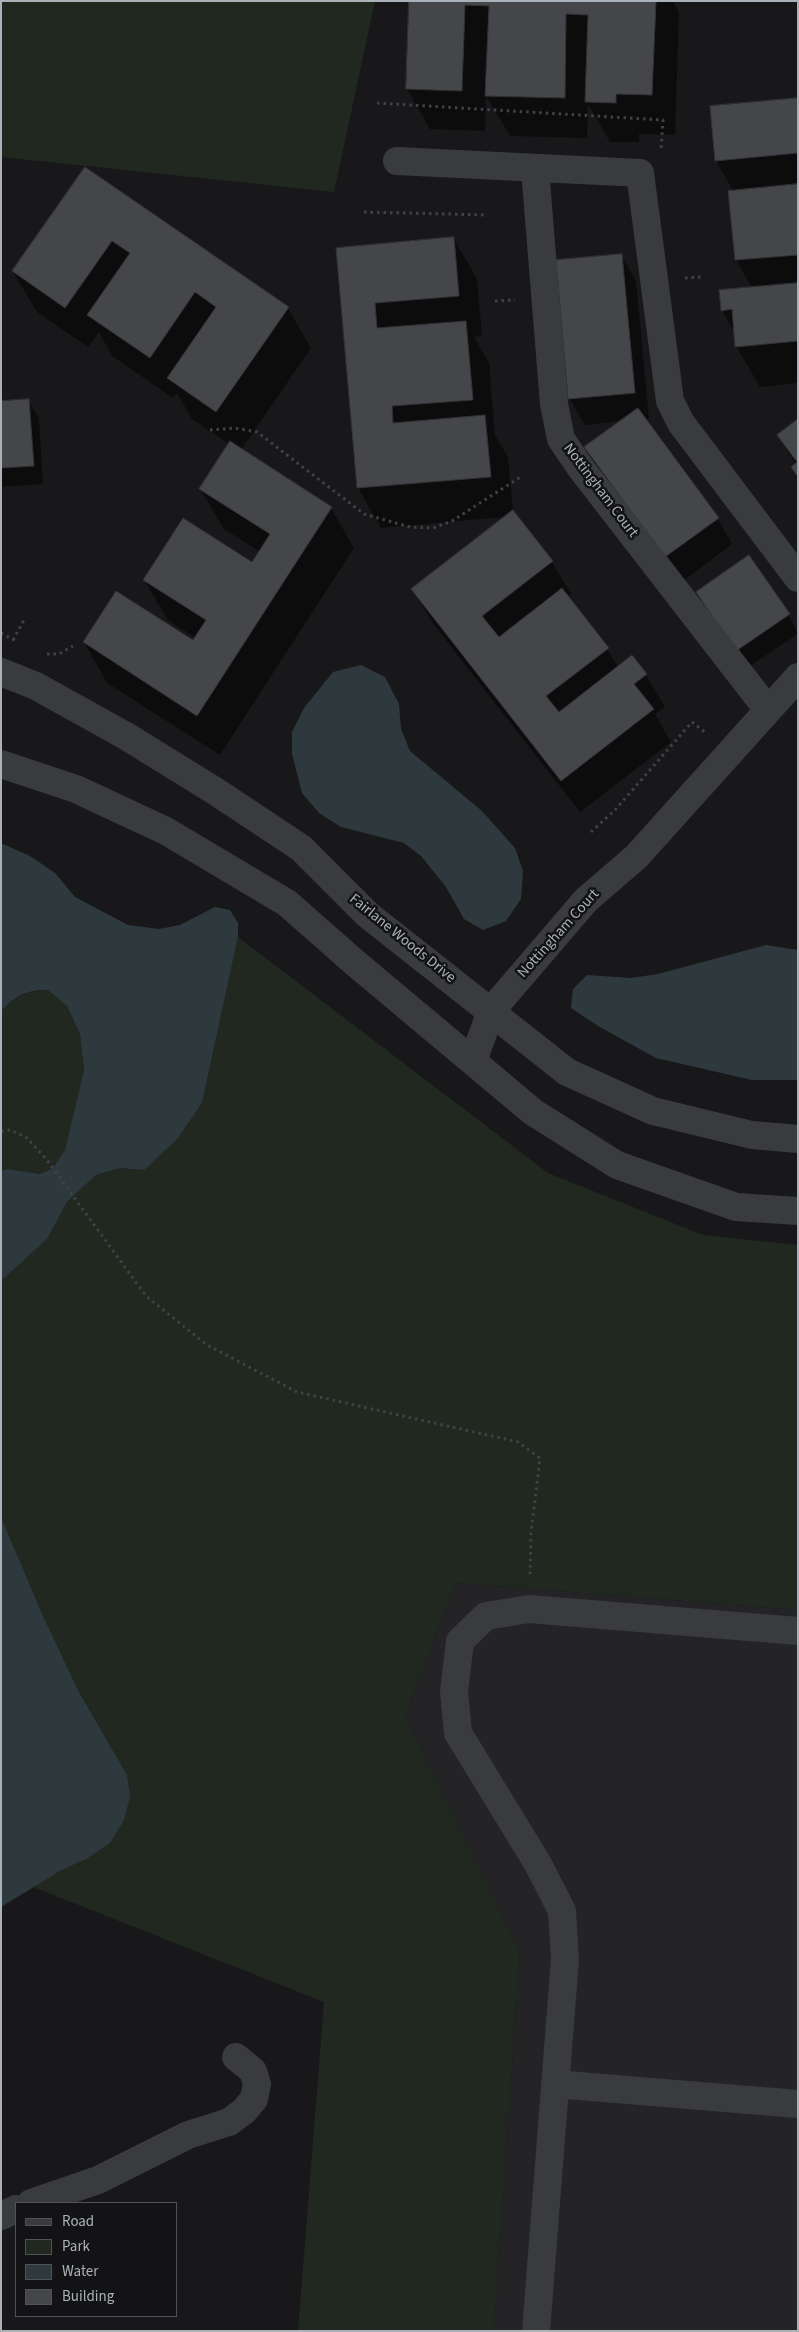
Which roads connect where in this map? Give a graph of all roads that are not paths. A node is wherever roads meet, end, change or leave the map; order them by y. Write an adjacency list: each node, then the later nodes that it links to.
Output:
1 (397, 161): 2 (street)
2 (536, 169): 3 (street); 6 (street, Nottingham Court)
3 (798, 578)
4 (1, 672): 8 (street, Fairlane Woods Drive)
5 (798, 677): 6 (street, Nottingham Court)
6 (768, 710): 8 (street, Nottingham Court)
7 (1, 764): 9 (street)
8 (491, 1011): 9 (street, Nottingham Court); 10 (street, Fairlane Woods Drive)
9 (474, 1061): 11 (street)
10 (798, 1138)
11 (798, 1211)
12 (798, 1631): 14 (street)
13 (236, 2057): 16 (street)
14 (555, 2084): 15 (street); 19 (street)
15 (798, 2104)
16 (34, 2202)
17 (15, 2209): 18 (street)
18 (1, 2216)
19 (536, 2331)

